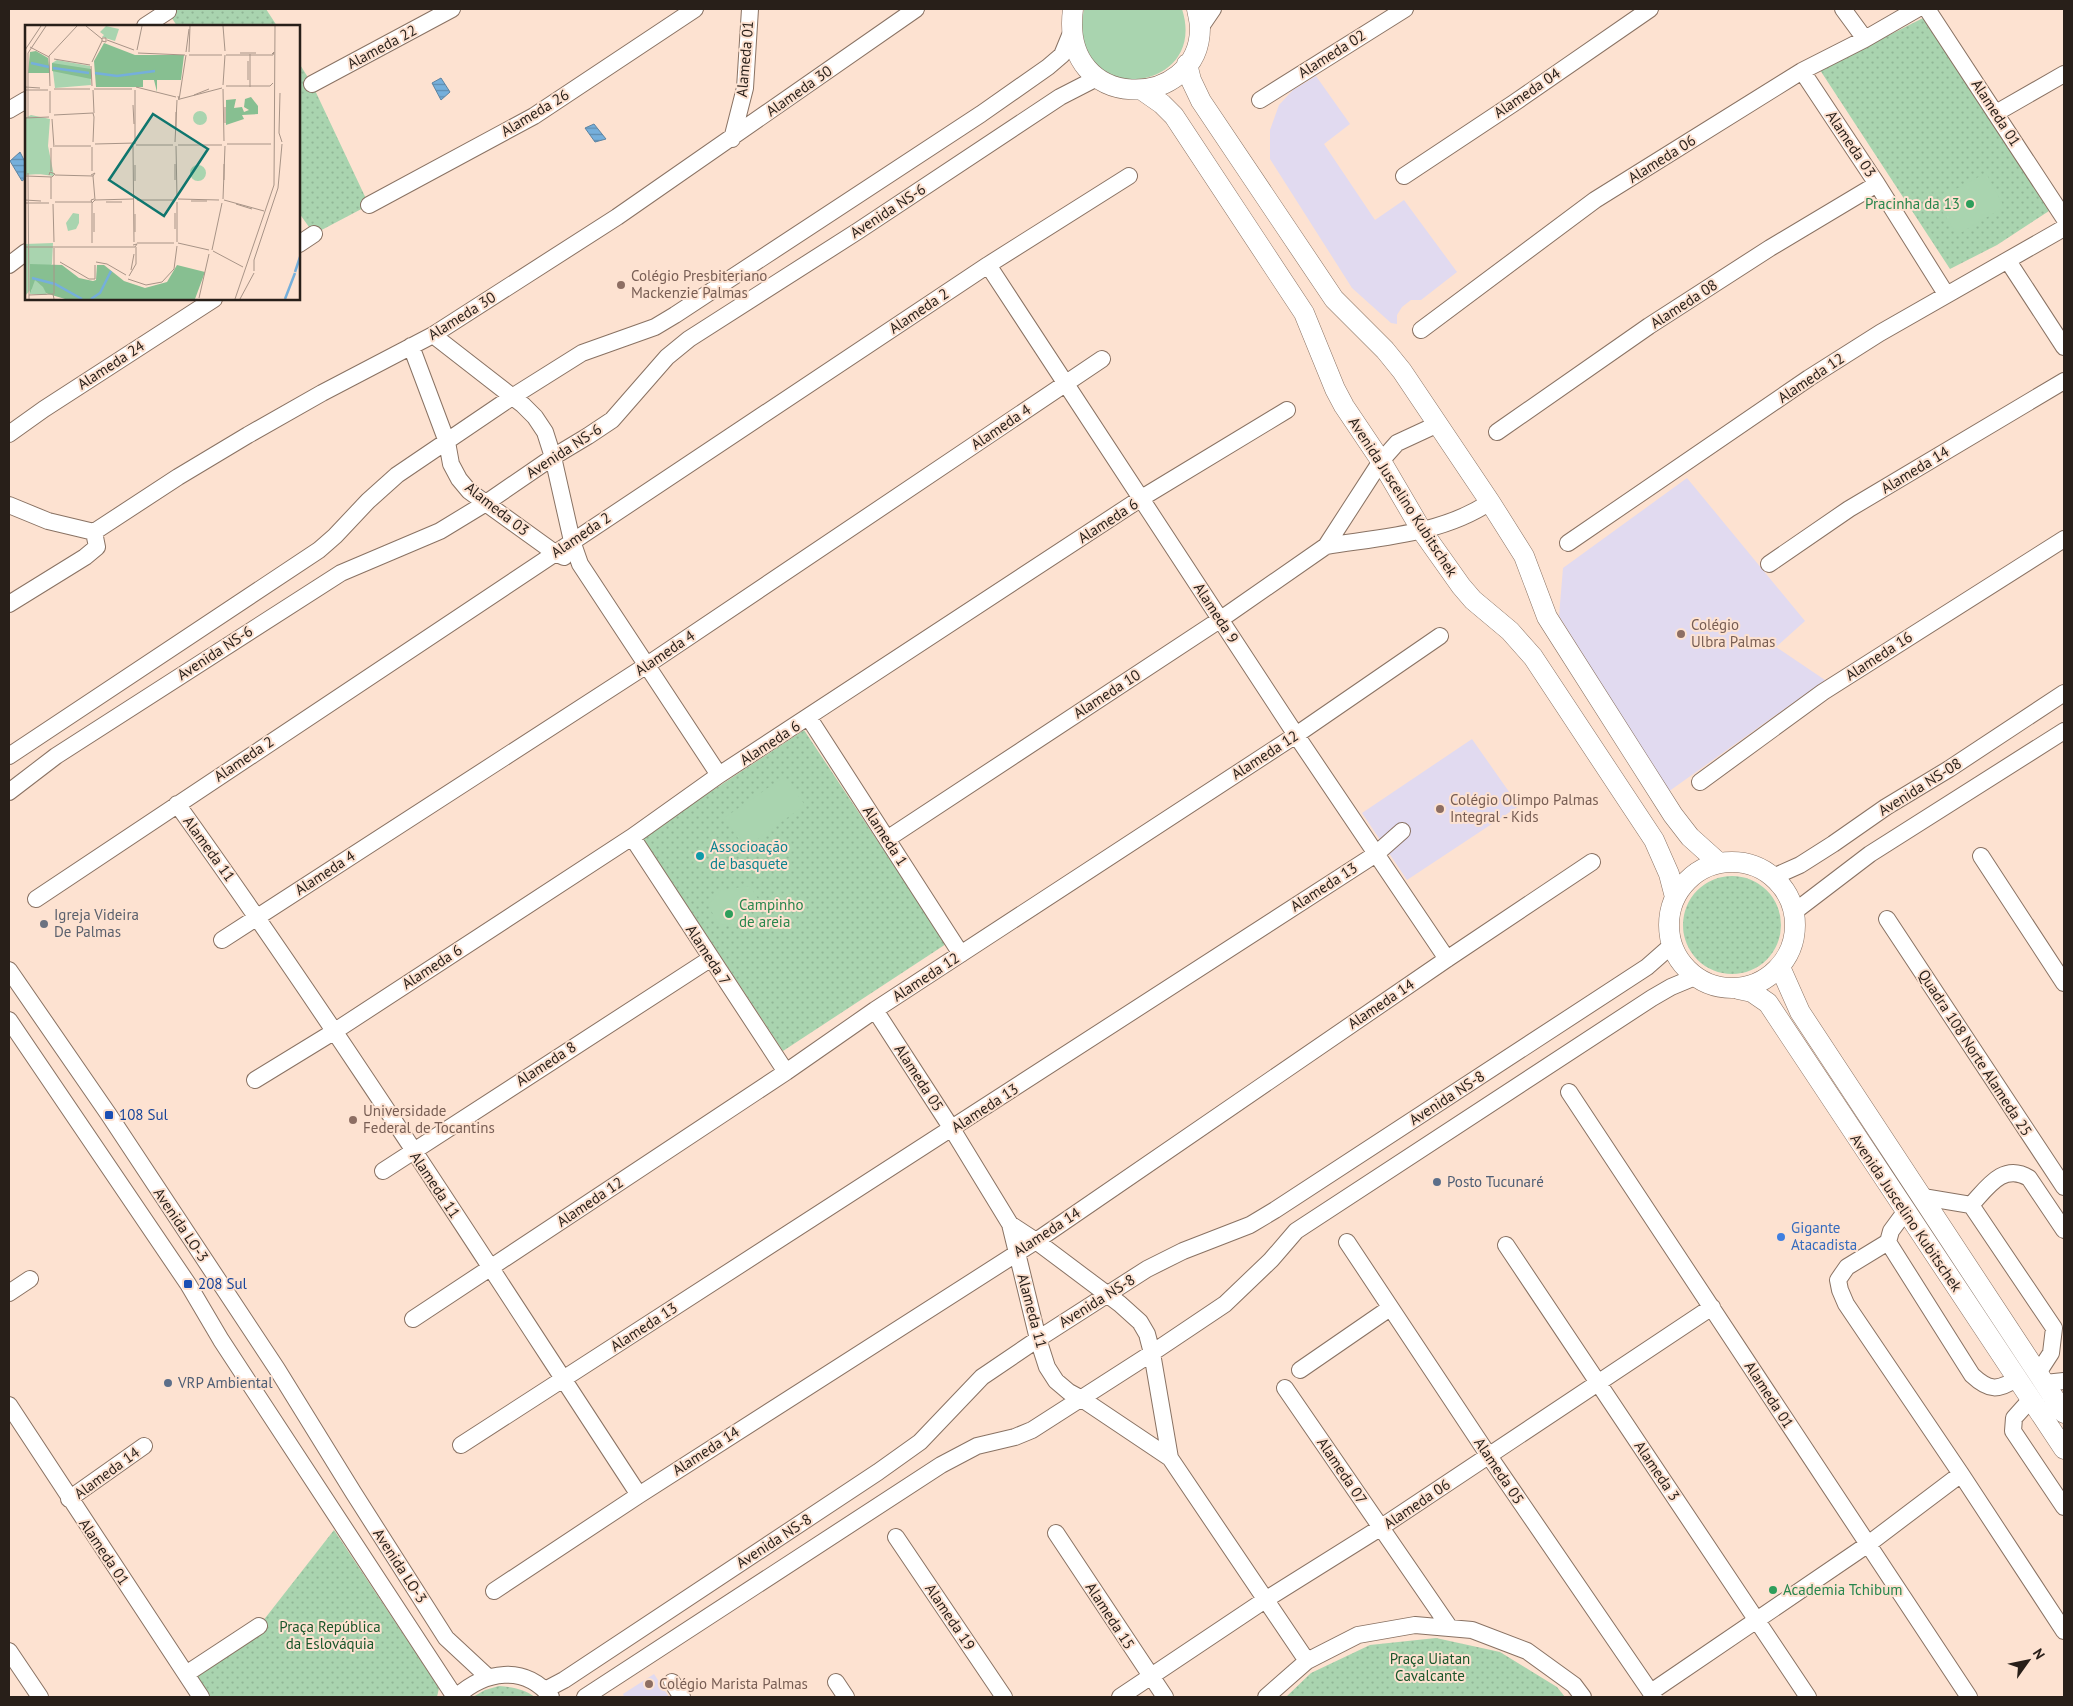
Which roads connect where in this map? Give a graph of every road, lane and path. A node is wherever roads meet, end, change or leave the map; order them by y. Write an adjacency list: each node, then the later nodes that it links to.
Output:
1 (452, 9): 21 (street, Alameda 22)
2 (695, 9): 31 (street, Alameda 26)
3 (750, 9): 27 (street, Alameda 01)
4 (916, 9): 27 (street, Alameda 30)
5 (1072, 9): 15 (main road)
6 (1213, 9): 13 (street)
7 (1405, 9): 23 (street, Alameda 02)
8 (1650, 9): 29 (street, Alameda 04)
9 (1843, 9): 16 (street)
10 (1917, 9): 16 (street, Alameda 06)
11 (1927, 9): 26 (street, Alameda 01)
12 (168, 11): 14 (street)
13 (1198, 18): 17 (main road)
14 (146, 25)
15 (1071, 33): 20 (main road); 49 (street, Avenida NS-6)
16 (1865, 39): 18 (street, Alameda 06)
17 (1187, 64): 22 (main road); 51 (main road)
18 (1802, 71): 30 (street, Alameda 03); 42 (street, Alameda 06)
19 (2064, 74): 26 (street)
20 (1098, 78): 22 (main road); 55 (street, Avenida NS-6)
21 (312, 84)
22 (1142, 90): 56 (main road, Avenida Juscelino Kubitschek)
23 (1260, 100)
24 (25, 101): 25 (street)
25 (9, 110)
26 (1996, 113): 32 (street, Alameda 01)
27 (732, 139): 43 (street, Alameda 30)
28 (1129, 176): 39 (street, Alameda 2)
29 (1404, 176)
30 (1877, 184): 40 (street, Alameda 03); 52 (street, Alameda 08)
31 (369, 205)
32 (2064, 218)
33 (2064, 228): 37 (street, Alameda 12)
34 (314, 234): 35 (street)
35 (300, 243)
36 (25, 253): 38 (street)
37 (2008, 261): 40 (street, Alameda 12); 45 (street)
38 (9, 265)
39 (988, 265): 48 (street, Alameda 9); 64 (street, Alameda 2)
40 (1946, 294): 65 (street, Alameda 12)
41 (212, 300): 53 (street, Alameda 24)
42 (1421, 330)
43 (433, 335): 44 (street, Alameda 30); 49 (street)
44 (411, 346): 54 (street, Alameda 03); 62 (street, Alameda 30)
45 (2064, 347)
46 (1102, 359): 48 (street, Alameda 4)
47 (2064, 381): 69 (street, Alameda 14)
48 (1064, 384): 57 (street, Alameda 9); 73 (street, Alameda 4)
49 (512, 396): 54 (street, Avenida NS-6); 55 (street)
50 (1287, 410): 57 (street, Alameda 6)
51 (1438, 424): 56 (street, Alameda 10); 58 (main road)
52 (1497, 432)
53 (9, 434)
54 (447, 442): 59 (street, Alameda 03); 78 (street, Avenida NS-6)
55 (553, 457): 59 (street, Avenida NS-6); 64 (street)
56 (1381, 461): 61 (main road, Avenida Juscelino Kubitschek); 66 (street, Alameda 10)
57 (1140, 500): 71 (street, Alameda 9); 75 (street, Alameda 6)
58 (1490, 502): 61 (street, Alameda 10); 89 (main road)
59 (486, 503): 67 (street, Alameda 03); 81 (street, Avenida NS-6)
60 (9, 504): 62 (street)
61 (1422, 531): 66 (street, Alameda 10); 91 (main road, Avenida Juscelino Kubitschek)
62 (94, 532): 70 (street)
63 (2064, 538): 80 (street, Alameda 16)
64 (572, 541): 67 (street, Alameda 2); 68 (street)
65 (1568, 543)
66 (1326, 546): 71 (street, Alameda 10)
67 (555, 553): 68 (street, Alameda 03); 82 (street, Alameda 2)
68 (580, 564): 73 (street)
69 (1769, 564)
70 (9, 604)
71 (1220, 619): 77 (street, Alameda 9); 85 (street, Alameda 10)
72 (1440, 636): 77 (street, Alameda 12)
73 (647, 665): 79 (street); 94 (street, Alameda 4)
74 (2064, 692): 90 (street, Avenida NS-08)
75 (809, 718): 79 (street, Alameda 6); 85 (street, Alameda 1)
76 (2064, 730): 93 (street, Avenida NS-08)
77 (1296, 735): 86 (street, Alameda 9); 98 (street, Alameda 12)
78 (9, 756)
79 (719, 775): 84 (street, Alameda 6)
80 (1700, 782)
81 (9, 792)
82 (177, 804): 92 (street, Alameda 2); 94 (street, Alameda 11)
83 (1402, 831): 86 (street, Alameda 13)
84 (632, 837): 99 (street, Alameda 7); 108 (street, Alameda 6)
85 (887, 839): 98 (street, Alameda 1)
86 (1376, 854): 100 (street, Alameda 9); 112 (street, Alameda 13)
87 (1980, 856): 104 (street)
88 (1592, 862): 100 (street, Alameda 14)
89 (1720, 862): 90 (main road); 91 (main road)
90 (1773, 877): 93 (main road)
91 (1675, 897): 97 (main road)
92 (36, 899)
93 (1794, 912): 101 (main road)
94 (258, 917): 96 (street, Alameda 4); 108 (street, Alameda 11)
95 (1887, 919): 114 (street, Quadra 108 Norte Alameda 25)
96 (222, 940)
97 (1672, 945): 103 (main road); 131 (street, Avenida NS-8)
98 (961, 954): 106 (street, Alameda 12)
99 (710, 959): 109 (street, Alameda 7); 113 (street, Alameda 8)
100 (1447, 959): 123 (street, Alameda 14)
101 (1780, 967): 105 (main road); 118 (main road, Avenida Juscelino Kubitschek)
102 (9, 970): 169 (street, Avenida LO-3)
103 (1695, 977): 105 (main road); 136 (street, Avenida NS-8)
104 (2064, 983)
105 (1738, 989): 120 (main road, Avenida Juscelino Kubitschek)
106 (875, 1010): 109 (street, Alameda 12); 112 (street, Alameda 05)
107 (9, 1020): 177 (street, Avenida LO-3)
108 (335, 1031): 110 (street, Alameda 6); 113 (street, Alameda 11)
109 (786, 1072): 128 (street, Alameda 12)
110 (255, 1080)
111 (1569, 1092): 132 (street, Alameda 01)
112 (952, 1129): 121 (street, Alameda 05); 138 (street, Alameda 13)
113 (412, 1150): 115 (street, Alameda 8); 128 (street, Alameda 11)
114 (2049, 1164): 116 (street); 117 (street, Quadra 108 Norte Alameda 25)
115 (383, 1171)
116 (2029, 1178): 119 (street); 122 (street)
117 (2064, 1188)
118 (1923, 1197): 119 (street); 140 (main road, Avenida Juscelino Kubitschek)
119 (1971, 1206): 140 (street)
120 (1905, 1212): 125 (street); 139 (main road, Avenida Juscelino Kubitschek)
121 (1010, 1224): 123 (street, Alameda 11); 127 (street, Alameda 11)
122 (2064, 1230)
123 (1036, 1241): 127 (street, Alameda 14); 131 (street, Alameda 11)
124 (1347, 1242): 133 (street, Alameda 05)
125 (1888, 1242): 139 (street); 152 (street)
126 (1506, 1245): 141 (street, Alameda 3)
127 (1017, 1252): 135 (street, Alameda 11); 153 (street, Alameda 14)
128 (490, 1268): 134 (street, Alameda 12); 138 (street, Alameda 11)
129 (30, 1279): 130 (street)
130 (9, 1293)
131 (1107, 1294): 135 (street, Avenida NS-8); 136 (street, Alameda 11)
132 (1712, 1307): 141 (street, Alameda 06); 159 (street, Alameda 01)
133 (1390, 1308): 137 (street); 150 (street, Alameda 05)
134 (414, 1319)
135 (1038, 1338): 143 (street, Alameda 11); 173 (street, Avenida NS-8)
136 (1152, 1353): 143 (street, Avenida NS-8); 151 (street, Alameda 11)
137 (1300, 1370)
138 (562, 1378): 147 (street, Alameda 13); 153 (street, Alameda 11)
139 (2018, 1378): 144 (main road, Avenida Juscelino Kubitschek)
140 (2049, 1379): 145 (main road, Avenida Juscelino Kubitschek)
141 (1598, 1383): 150 (street, Alameda 06); 162 (street, Alameda 3)
142 (1286, 1388): 156 (street, Alameda 07)
143 (1082, 1399): 151 (street, Alameda 11); 178 (street, Avenida NS-8)
144 (2031, 1399): 149 (main road, Avenida Juscelino Kubitschek); 155 (street)
145 (2064, 1413)
146 (11, 1414): 154 (street, Alameda 01)
147 (461, 1445)
148 (144, 1446): 154 (street, Alameda 14)
149 (2064, 1449)
150 (1489, 1456): 156 (street, Alameda 06); 174 (street, Alameda 05)
151 (1170, 1458): 161 (street, Alameda 11)
152 (1961, 1474): 159 (street); 165 (street)
153 (639, 1495): 160 (street, Alameda 14)
154 (70, 1499): 168 (street, Alameda 01)
155 (2064, 1506)
156 (1380, 1528): 161 (street, Alameda 06); 164 (street, Alameda 07)
157 (1056, 1534): 170 (street, Alameda 15)
158 (896, 1537): 181 (street, Alameda 19)
159 (1867, 1545): 162 (street); 187 (street, Alameda 01)
160 (494, 1590)
161 (1265, 1600): 167 (street, Alameda 11); 170 (street, Alameda 06)
162 (1756, 1619): 174 (street); 186 (street, Alameda 3)
163 (259, 1626): 168 (street)
164 (1450, 1628): 167 (street); 185 (street)
165 (2064, 1631)
166 (9, 1651): 175 (street)
167 (1307, 1660): 184 (street)
168 (186, 1674): 176 (street, Alameda 01)
169 (488, 1676): 173 (street); 177 (street)
170 (1150, 1676): 182 (street, Alameda 06); 183 (street, Alameda 15)
171 (672, 1682): 179 (street)
172 (836, 1682): 180 (street)
173 (548, 1694)
174 (1653, 1695)
175 (40, 1697)
176 (201, 1697)
177 (456, 1697)
178 (585, 1697)
179 (682, 1697)
180 (846, 1697)
181 (1004, 1697)
182 (1120, 1697)
183 (1165, 1697)
184 (1266, 1697)
185 (1583, 1697)
186 (1808, 1697)
187 (1969, 1697)

